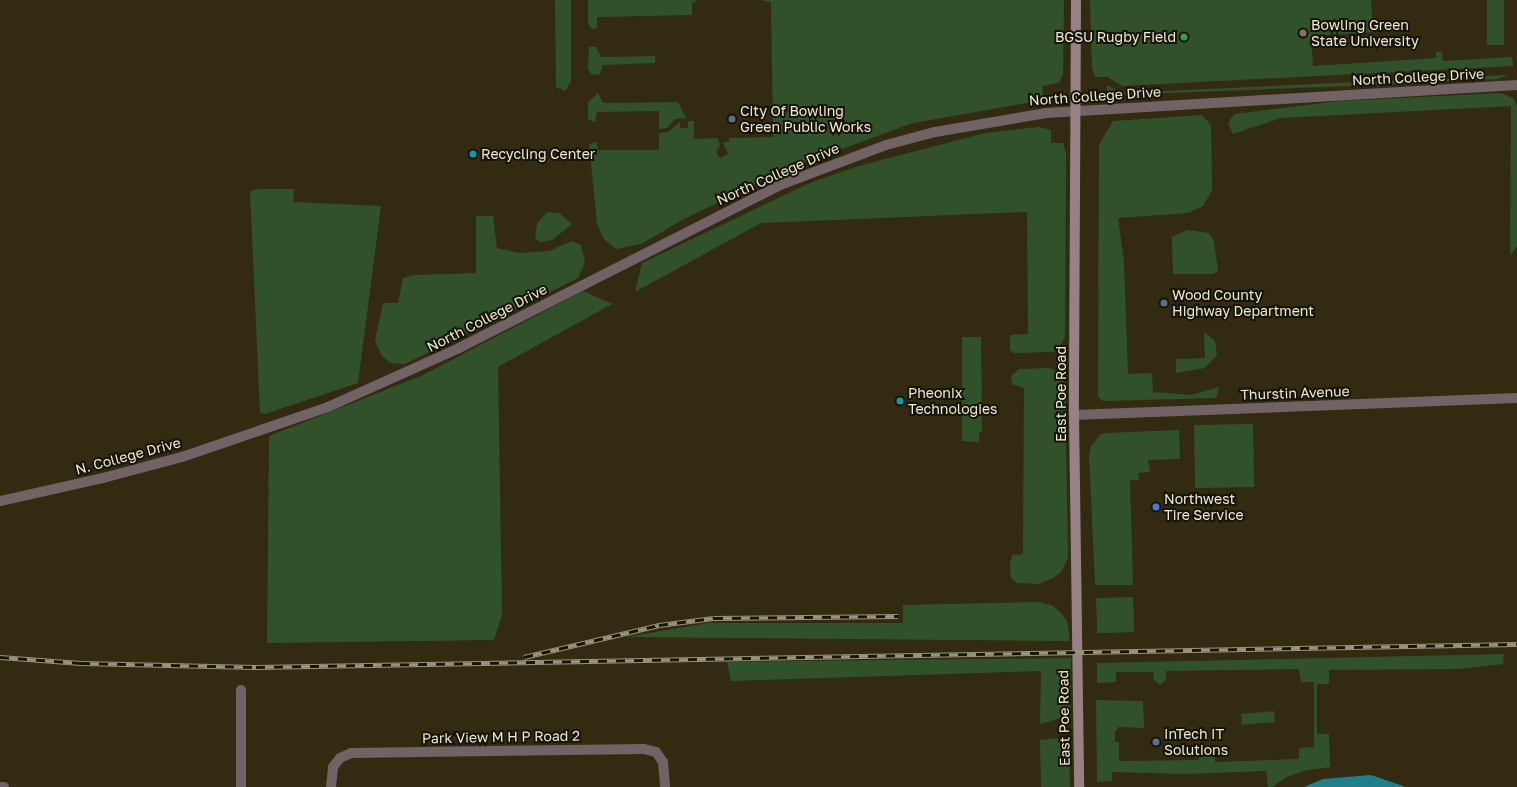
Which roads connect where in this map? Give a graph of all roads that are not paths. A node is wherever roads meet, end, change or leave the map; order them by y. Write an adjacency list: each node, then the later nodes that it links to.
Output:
1 (1076, 0): 3 (main road, East Poe Road)
2 (1517, 85): 3 (street, North College Drive)
3 (1076, 110): 5 (main road, East Poe Road); 6 (street, North College Drive)
4 (1517, 398): 5 (street, Thurstin Avenue)
5 (1074, 415): 14 (main road, East Poe Road)
6 (260, 432): 7 (street, N. College Drive)
7 (0, 501)
8 (241, 690): 11 (street)
9 (0, 787): 10 (street)
10 (4, 787)
11 (241, 787)
12 (331, 787): 13 (street, Park View M H P Road 2)
13 (665, 787)
14 (1079, 787)

